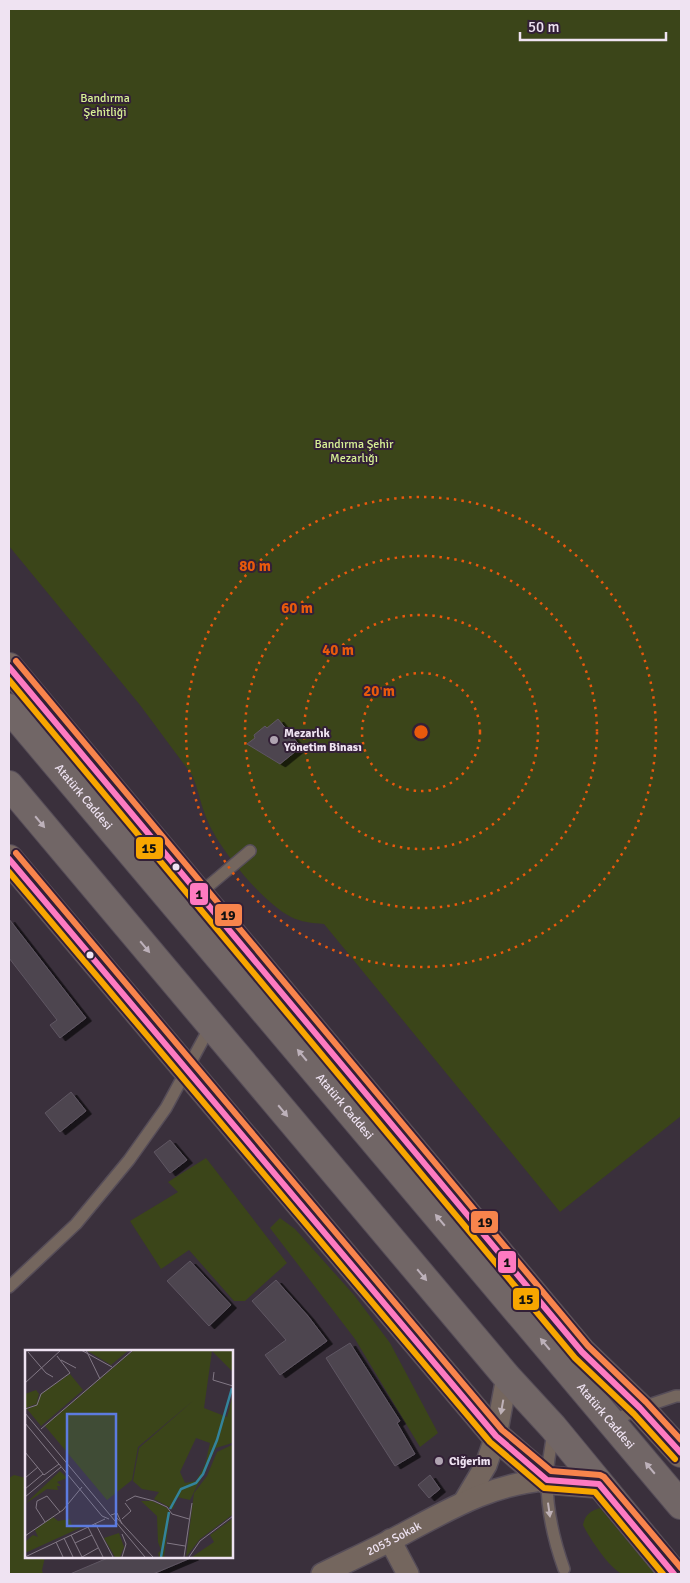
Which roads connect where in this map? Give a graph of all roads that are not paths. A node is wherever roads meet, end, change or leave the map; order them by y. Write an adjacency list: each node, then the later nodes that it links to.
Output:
1 (9, 667): 6 (main road, Atatürk Caddesi)
2 (9, 708): 13 (highway, Atatürk Caddesi, one-way to 2)
3 (9, 785): 7 (highway, one-way to 7)
4 (250, 851): 6 (lane)
5 (9, 859): 8 (main road)
6 (198, 894): 12 (main road, Atatürk Caddesi)
7 (211, 1025): 8 (lane); 10 (highway, one-way to 10)
8 (186, 1069): 9 (lane); 15 (main road)
9 (9, 1288)
10 (507, 1377): 14 (highway); 15 (street, one-way to 15)
11 (681, 1396): 12 (lane)
12 (640, 1408): 13 (lane); 16 (main road, Atatürk Caddesi)
13 (611, 1422): 20 (highway, Atatürk Caddesi, one-way to 13)
14 (553, 1427): 17 (lane); 18 (highway)
15 (496, 1436): 17 (main road); 19 (street)
16 (681, 1453)
17 (547, 1480): 18 (main road); 19 (street, 2053 Sokak); 22 (lane, one-way to 22)
18 (599, 1484): 25 (highway)
19 (464, 1502): 21 (street, 2053 Sokak)
20 (681, 1506)
21 (390, 1540): 23 (street, 2053 Sokak); 24 (street)
22 (564, 1569)
23 (322, 1574)
24 (408, 1574)
25 (674, 1574)

